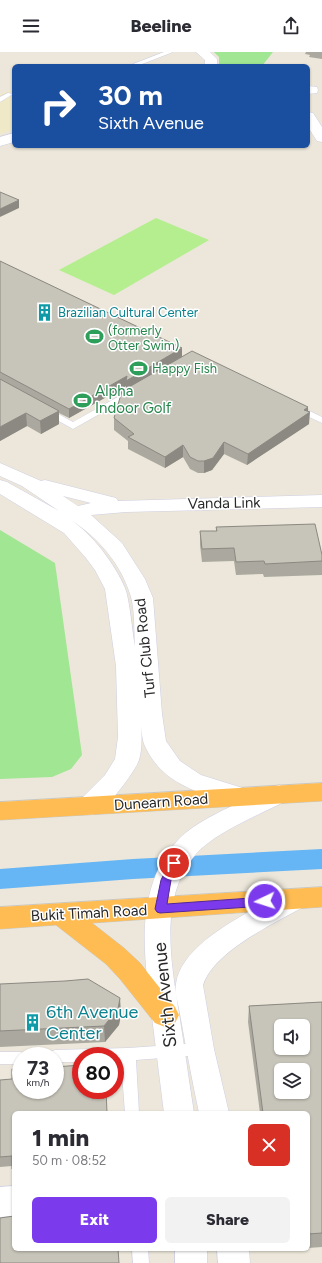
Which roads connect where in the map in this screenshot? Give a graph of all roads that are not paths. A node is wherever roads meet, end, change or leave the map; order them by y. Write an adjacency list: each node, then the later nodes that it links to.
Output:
1 (170, 52): 3 (lane)
2 (202, 52): 4 (street)
3 (137, 64)
4 (211, 64)
5 (10, 94): 6 (lane)
6 (0, 100)
7 (310, 119): 9 (street)
8 (12, 138): 10 (street)
9 (322, 138)
10 (0, 142)
11 (140, 387): 13 (lane)
12 (286, 403): 14 (lane)
13 (40, 408)
14 (322, 420)
15 (0, 469): 16 (street, Turf Club Road)
16 (29, 482): 19 (street, Vanda Link); 20 (street, Turf Club Road)
17 (0, 486): 20 (street, Turf Club Road)
18 (322, 501): 19 (street, Vanda Link)
19 (126, 506): 20 (street, Vanda Link)
20 (64, 515): 23 (street, Turf Club Road); 24 (street, Turf Club Road)
21 (322, 792): 22 (highway, Dunearn Road)
22 (279, 794): 23 (highway, Dunearn Road); 28 (street, Sixth Avenue)
23 (240, 796): 24 (highway, Dunearn Road)
24 (90, 806): 25 (highway, Dunearn Road)
25 (0, 811)
26 (322, 897): 27 (highway, Bukit Timah Road)
27 (296, 899): 28 (highway, Bukit Timah Road); 32 (street, Sixth Avenue)
28 (160, 909): 29 (highway, Bukit Timah Road); 31 (street, Sixth Avenue)
29 (62, 915): 30 (highway, Bukit Timah Road); 31 (highway)
30 (0, 918)
31 (165, 1015): 33 (street, Sixth Avenue)
32 (200, 1049): 33 (lane); 40 (street, Sixth Avenue)
33 (171, 1050): 34 (lane); 39 (street, Sixth Avenue)
34 (128, 1054): 35 (lane); 38 (lane)
35 (64, 1056)
36 (0, 1058): 37 (lane)
37 (12, 1058)
38 (132, 1111)
39 (178, 1111)
40 (214, 1111)
41 (12, 1201): 42 (street)
42 (0, 1202)
43 (140, 1251): 46 (lane)
44 (191, 1251): 47 (street)
45 (233, 1251): 48 (street)
46 (140, 1263)
47 (191, 1263)
48 (234, 1263)

